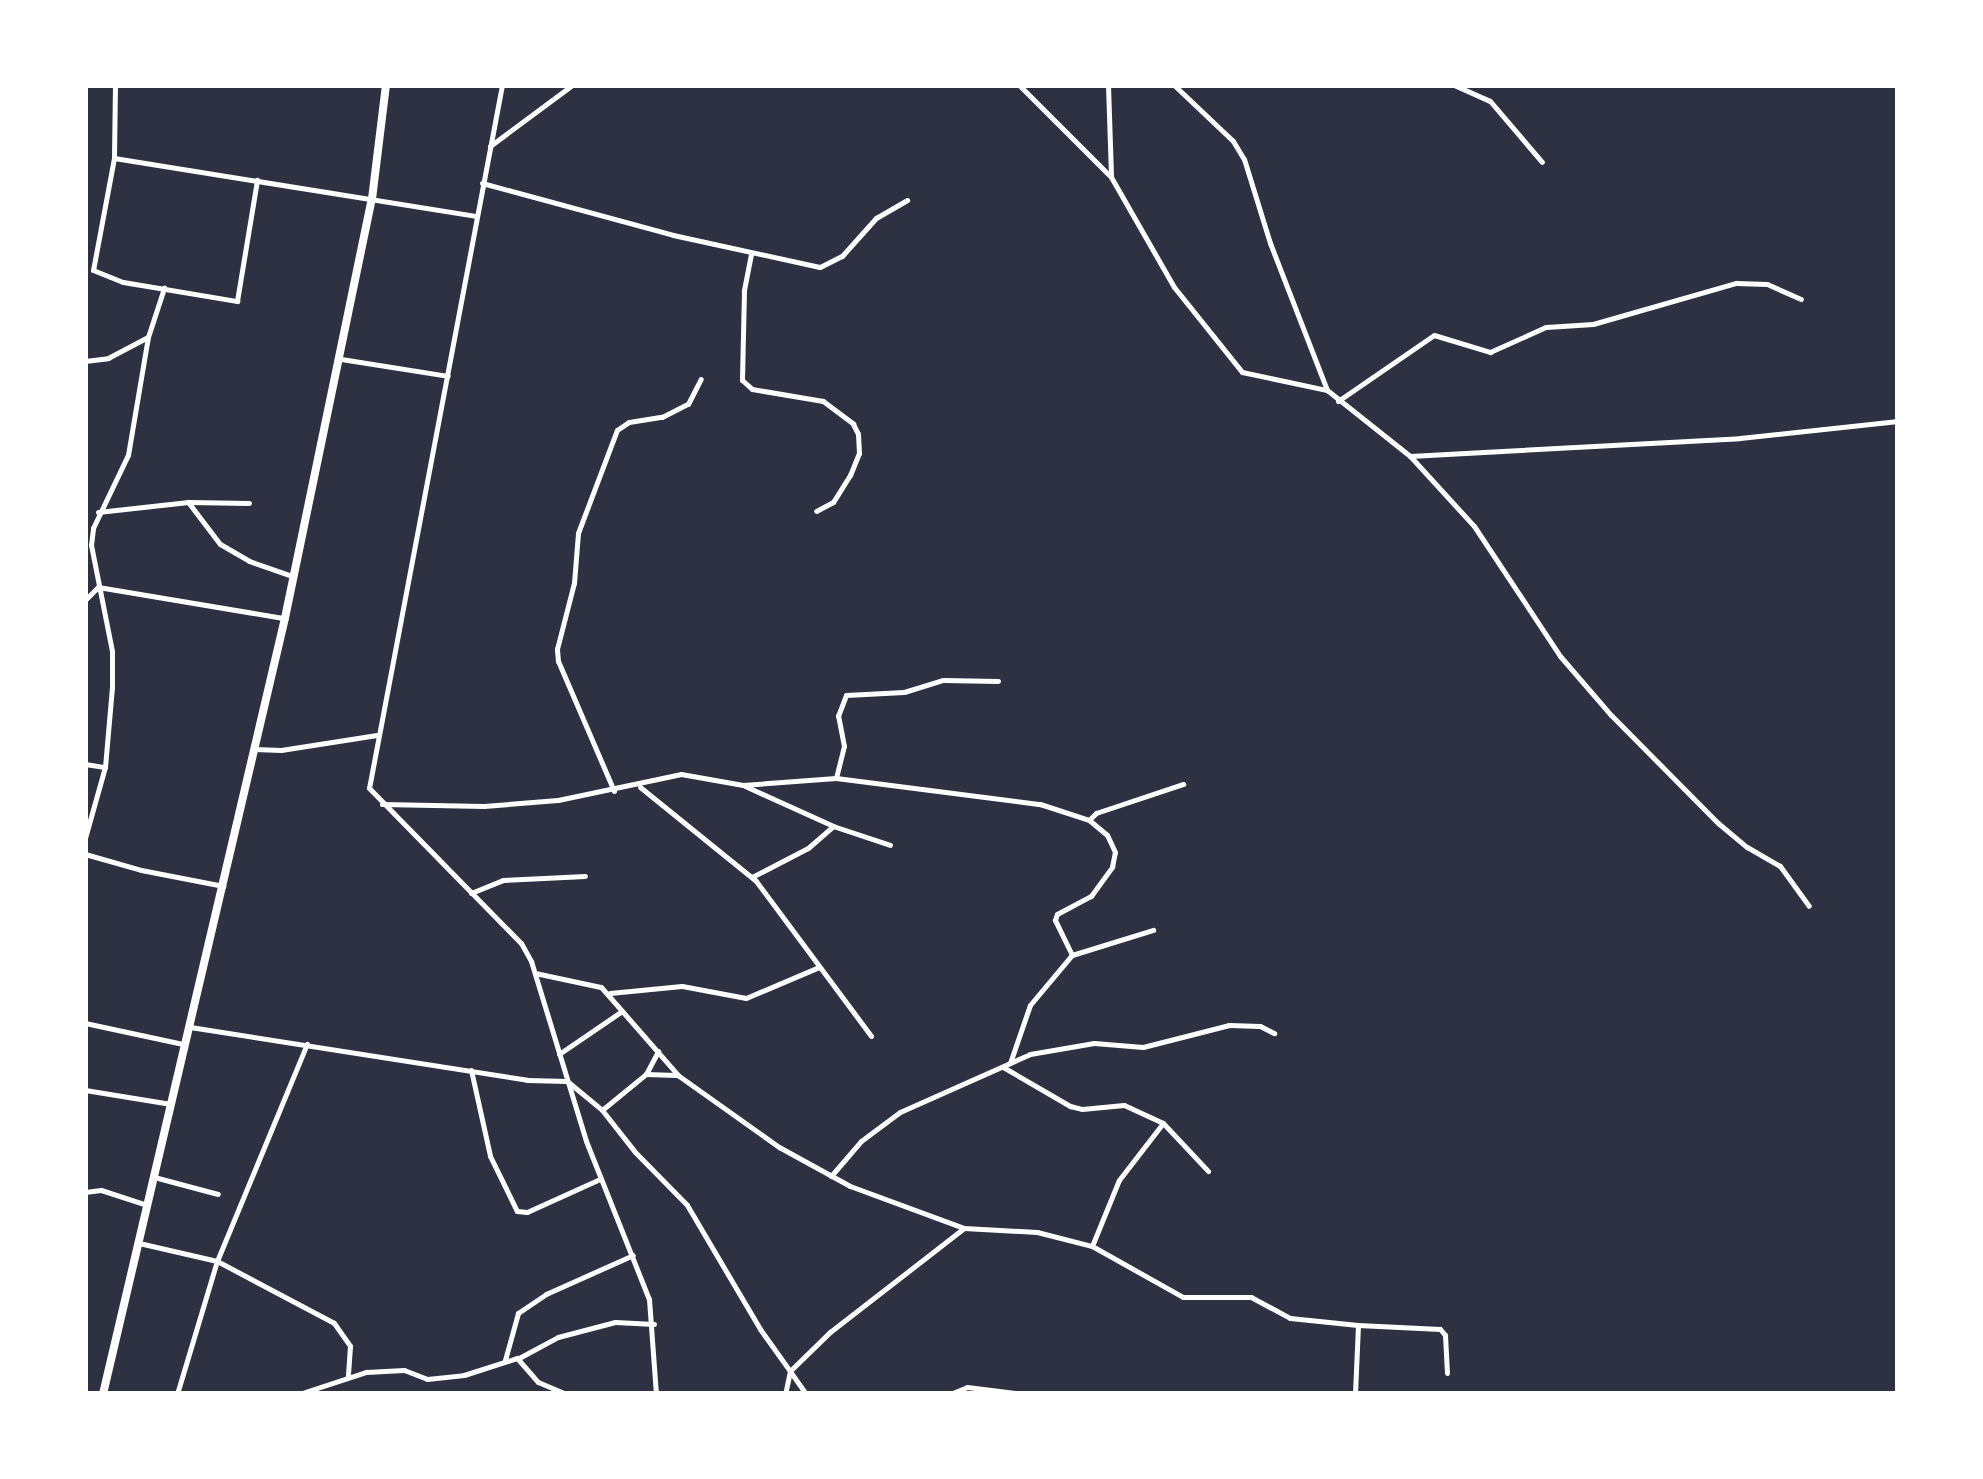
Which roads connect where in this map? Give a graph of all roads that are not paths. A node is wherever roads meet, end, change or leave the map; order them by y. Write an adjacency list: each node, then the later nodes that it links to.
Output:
1 (115, 85): 10 (street)
2 (386, 85): 15 (main road)
3 (502, 85): 9 (street)
4 (572, 85): 9 (street)
5 (1019, 85): 12 (street)
6 (1108, 85): 12 (street)
7 (1174, 85): 28 (street)
8 (1454, 85): 11 (street)
9 (489, 146): 14 (street)
10 (114, 158): 13 (street); 20 (street)
11 (1542, 162)
12 (1111, 178): 28 (street)
13 (257, 180): 15 (street); 21 (street)
14 (482, 183): 17 (street); 18 (street)
15 (372, 199): 17 (street); 24 (main road)
16 (907, 200): 18 (street)
17 (475, 216): 26 (street)
18 (751, 254): 34 (street)
19 (85, 266): 20 (street)
20 (93, 270): 21 (street)
21 (164, 288): 23 (street)
22 (1801, 298): 29 (street)
23 (148, 337): 25 (street); 35 (street)
24 (341, 358): 26 (street); 37 (main road)
25 (85, 361)
26 (448, 376): 42 (street)
27 (701, 379): 50 (street)
28 (1327, 390): 29 (street)
29 (1338, 401): 31 (street)
30 (1898, 420): 31 (street)
31 (1410, 456): 61 (street)
32 (188, 502): 33 (street); 35 (street); 37 (street)
33 (249, 503)
34 (816, 511)
35 (98, 512): 36 (street)
36 (88, 545): 38 (street)
37 (294, 577): 40 (main road)
38 (98, 588): 39 (street); 40 (street); 45 (street)
39 (85, 600)
40 (286, 618): 43 (main road)
41 (998, 681): 46 (street)
42 (378, 734): 43 (street); 51 (street)
43 (254, 749): 59 (main road)
44 (85, 764): 45 (street)
45 (105, 767): 54 (street)
46 (836, 778): 48 (street); 52 (street)
47 (1183, 784): 52 (street)
48 (743, 785): 49 (street); 53 (street)
49 (639, 786): 50 (street); 58 (street)
50 (614, 791): 51 (street)
51 (378, 803): 60 (street)
52 (1089, 820): 63 (street)
53 (832, 826): 55 (street); 58 (street)
54 (85, 838)
55 (890, 845)
56 (85, 854): 59 (street)
57 (585, 876): 60 (street)
58 (752, 878): 64 (street)
59 (223, 886): 69 (main road)
60 (471, 893): 65 (street)
61 (1809, 906)
62 (1153, 930): 63 (street)
63 (1072, 954): 76 (street)
64 (819, 967): 66 (street); 71 (street)
65 (534, 973): 66 (street); 75 (street)
66 (609, 993): 67 (street)
67 (622, 1011): 74 (street); 75 (street)
68 (85, 1023): 72 (street)
69 (187, 1027): 72 (main road); 73 (street)
70 (1274, 1033): 76 (street)
71 (871, 1036)
72 (183, 1044): 83 (main road)
73 (308, 1044): 78 (street); 97 (street)
74 (658, 1051): 79 (street); 80 (street)
75 (559, 1054): 81 (street)
76 (1010, 1063): 77 (street)
77 (1002, 1066): 85 (street); 87 (street)
78 (470, 1070): 81 (street); 89 (street)
79 (646, 1074): 80 (street); 84 (street)
80 (679, 1076): 87 (street)
81 (567, 1080): 84 (street); 89 (street)
82 (85, 1090): 83 (street)
83 (171, 1104): 88 (main road)
84 (602, 1110): 102 (street)
85 (1164, 1123): 86 (street); 95 (street)
86 (1208, 1172)
87 (832, 1176): 93 (street)
88 (154, 1177): 91 (street); 92 (main road)
89 (600, 1179): 96 (street)
90 (85, 1192): 92 (street)
91 (218, 1194)
92 (147, 1205): 94 (main road)
93 (964, 1228): 95 (street); 102 (street)
94 (138, 1243): 97 (street); 106 (main road)
95 (1092, 1246): 99 (street)
96 (633, 1255): 98 (street); 101 (street)
97 (217, 1261): 104 (street); 107 (street)
98 (654, 1324): 100 (street); 110 (street)
99 (1358, 1325): 103 (street); 115 (street)
100 (519, 1358): 101 (street); 109 (street)
101 (505, 1360): 104 (street)
102 (790, 1371): 111 (street); 112 (street)
103 (1446, 1373)
104 (348, 1376): 108 (street)
105 (992, 1392): 113 (street); 114 (street)
106 (104, 1394)
107 (177, 1394)
108 (299, 1394)
109 (566, 1394)
110 (656, 1394)
111 (785, 1394)
112 (806, 1394)
113 (950, 1394)
114 (1024, 1394)
115 (1355, 1394)

